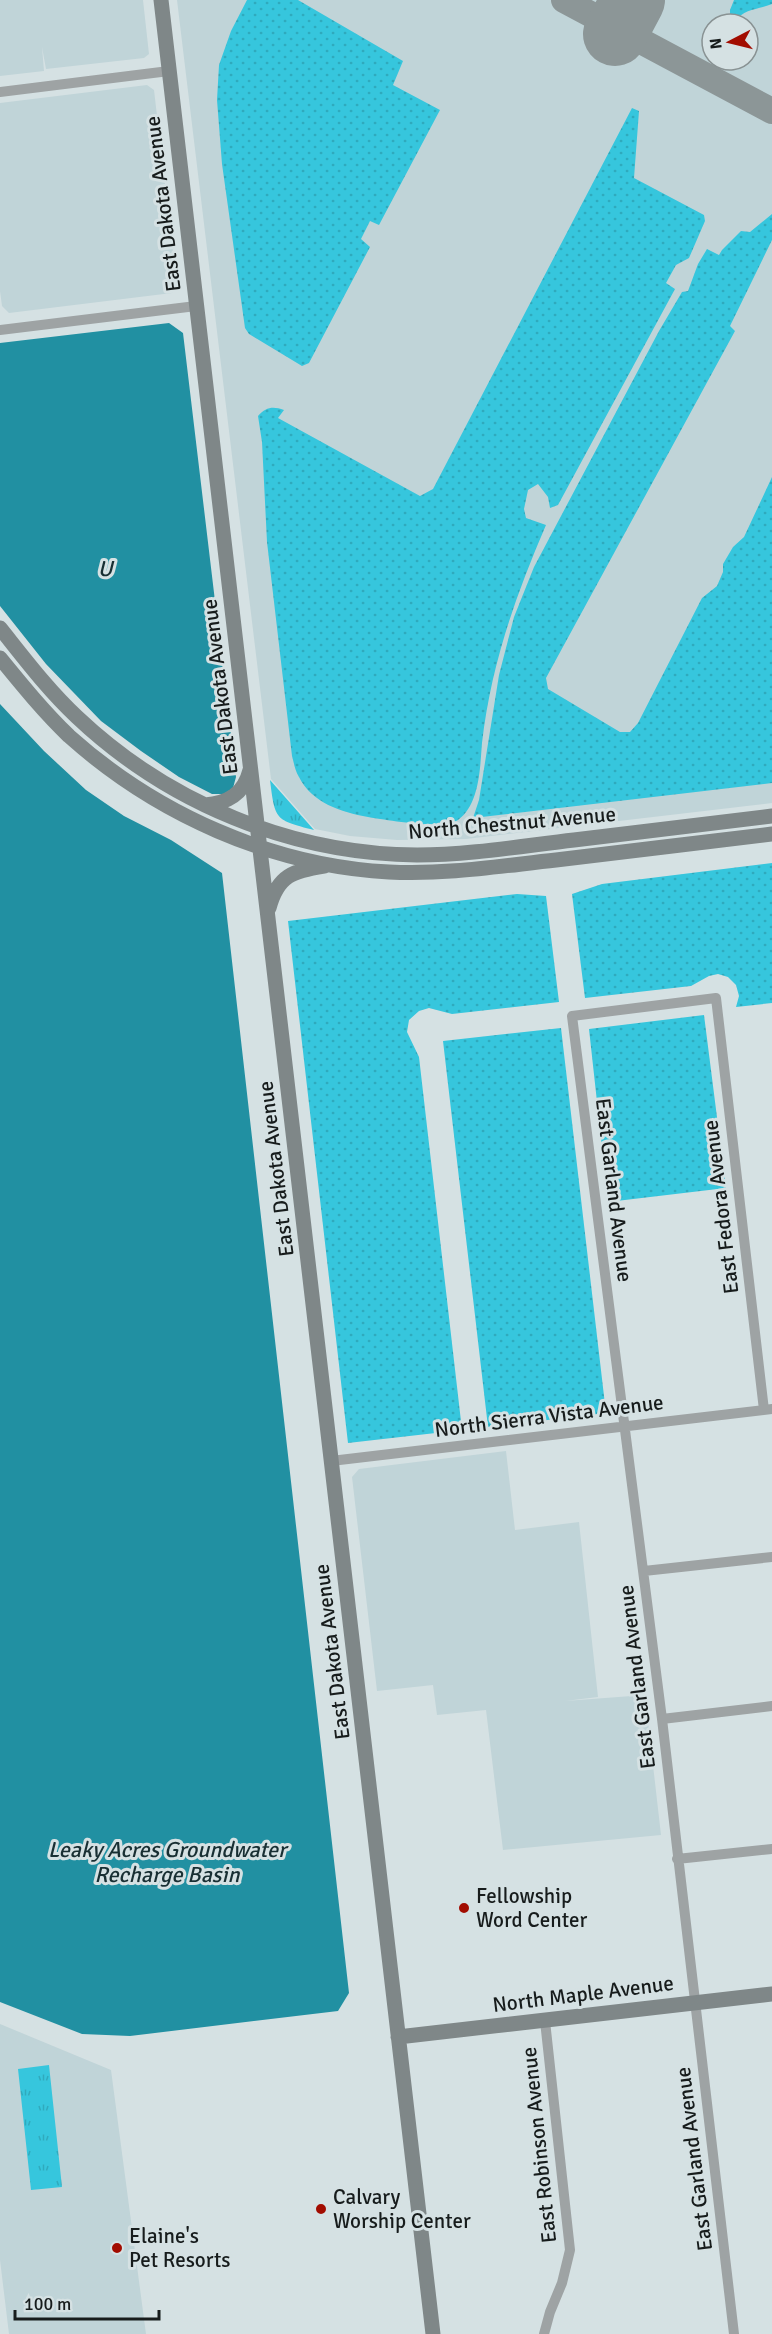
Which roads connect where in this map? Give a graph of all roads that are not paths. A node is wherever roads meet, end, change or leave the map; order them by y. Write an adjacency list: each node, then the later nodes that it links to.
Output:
1 (160, 0): 2 (street, East Dakota Avenue)
2 (169, 70): 3 (street); 4 (street, East Dakota Avenue)
3 (0, 92)
4 (196, 306): 5 (street); 8 (street, East Dakota Avenue)
5 (0, 330)
6 (0, 628): 9 (street, North Chestnut Avenue)
7 (0, 658): 14 (street, North Chestnut Avenue)
8 (251, 767): 9 (street); 11 (street, East Dakota Avenue)
9 (204, 805): 11 (street, North Chestnut Avenue)
10 (772, 816): 13 (street, North Chestnut Avenue)
11 (258, 827): 13 (street, North Chestnut Avenue); 14 (street, East Dakota Avenue)
12 (772, 834): 15 (street, North Chestnut Avenue)
13 (552, 843): 15 (street)
14 (260, 847): 16 (street, North Chestnut Avenue); 17 (street, East Dakota Avenue)
15 (554, 860): 16 (street, North Chestnut Avenue)
16 (332, 865): 17 (street)
17 (268, 913): 21 (street, East Dakota Avenue)
18 (572, 1016): 19 (street, East Fedora Avenue); 20 (street, East Garland Avenue)
19 (768, 1410): 20 (street, North Sierra Vista Avenue)
20 (624, 1427): 21 (street, North Sierra Vista Avenue); 23 (street, East Garland Avenue)
21 (331, 1461): 31 (street, East Dakota Avenue)
22 (772, 1557): 23 (street)
23 (644, 1571): 25 (street, East Garland Avenue)
24 (772, 1706): 25 (street)
25 (662, 1719): 27 (street, East Garland Avenue)
26 (772, 1849): 27 (street)
27 (677, 1859): 29 (street, East Garland Avenue)
28 (772, 1994): 29 (street, North Maple Avenue)
29 (695, 2002): 30 (street, North Maple Avenue); 34 (street, East Garland Avenue)
30 (545, 2020): 31 (street, North Maple Avenue); 33 (street, East Robinson Avenue)
31 (398, 2037): 32 (street, East Dakota Avenue)
32 (434, 2334)
33 (544, 2334)
34 (734, 2334)

